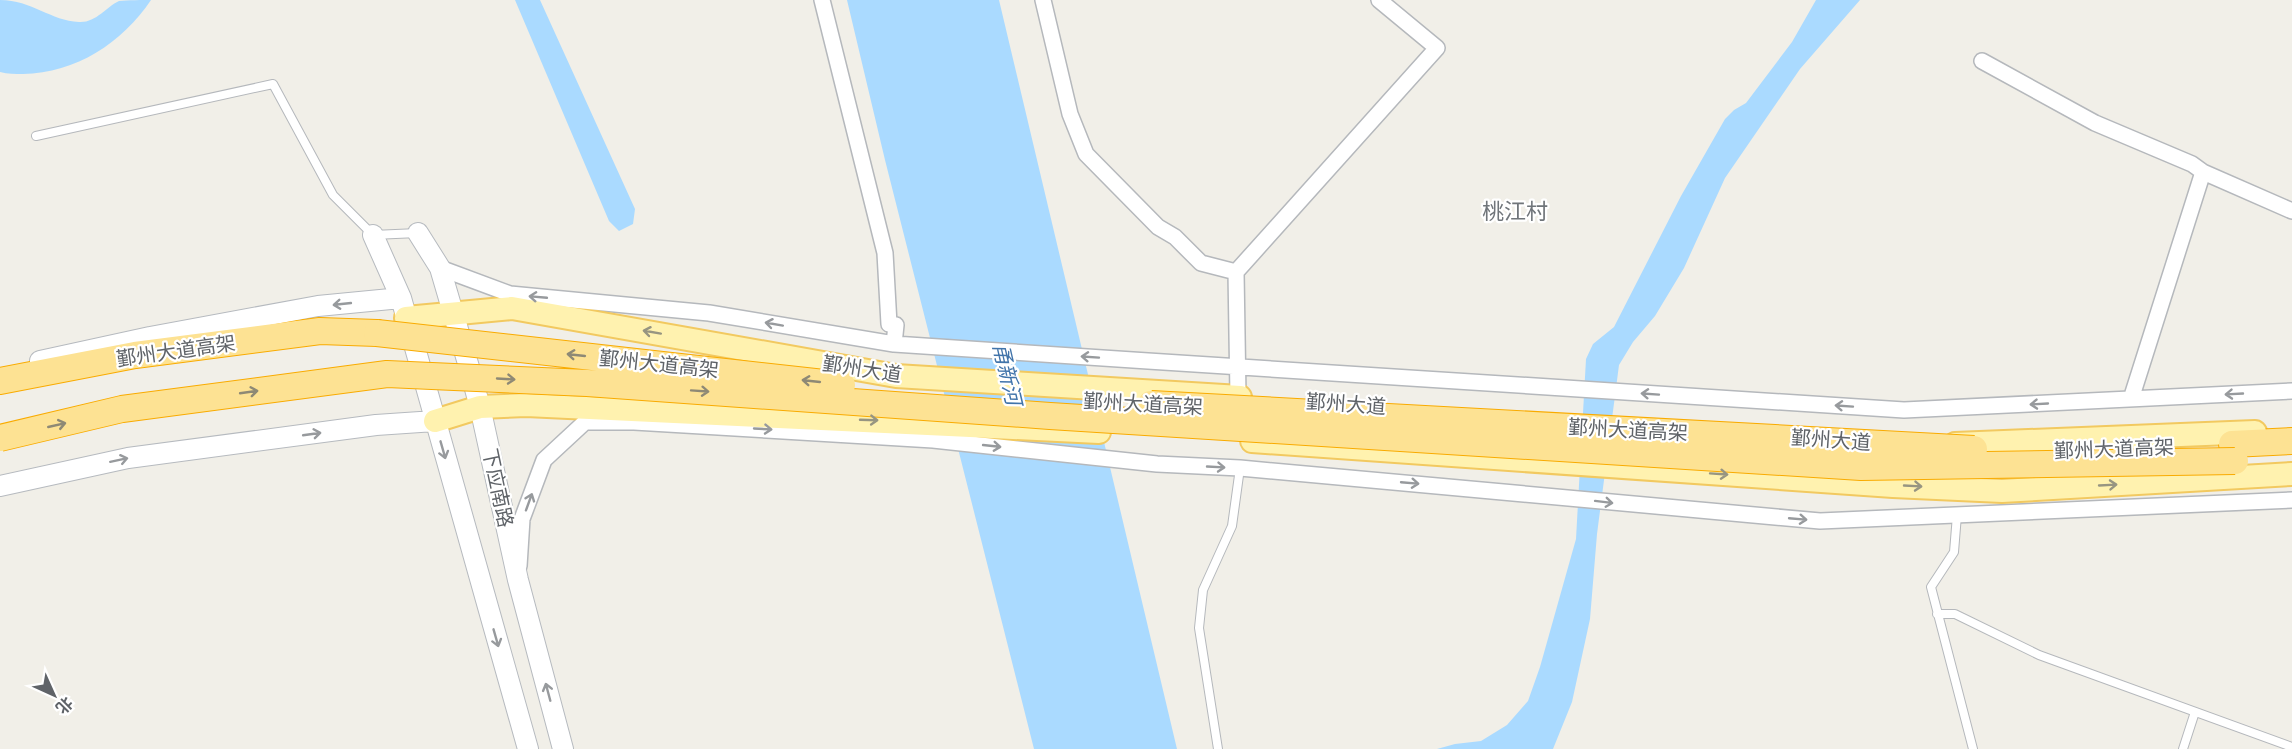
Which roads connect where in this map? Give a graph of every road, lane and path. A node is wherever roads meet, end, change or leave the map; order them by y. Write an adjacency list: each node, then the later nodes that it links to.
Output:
1 (822, 0): 14 (street)
2 (1043, 0): 11 (street)
3 (1378, 0): 11 (street)
4 (1982, 61): 6 (street)
5 (36, 136): 9 (lane)
6 (2203, 172): 7 (street); 20 (street)
7 (2292, 211)
8 (418, 233): 9 (lane); 10 (main road, 下应南路)
9 (373, 235): 12 (main road, 下应南路)
10 (440, 268): 13 (main road, 下应南路); 14 (street, 鄞州大道, one-way to 10)
11 (1236, 272): 15 (street)
12 (404, 308): 13 (main road, 鄞州大道); 16 (main road, one-way to 16); 22 (main road, 下应南路)
13 (453, 314): 19 (main road, 鄞州大道, one-way to 13); 21 (main road, 下应南路)
14 (894, 344): 15 (street, 鄞州大道, one-way to 14)
15 (1237, 367): 19 (street); 20 (street, 鄞州大道, one-way to 15)
16 (0, 370)
17 (0, 381): 26 (highway, 鄞州大道高架, one-way to 17, bridge)
18 (2292, 391): 20 (street, 鄞州大道, one-way to 20)
19 (1238, 396): 23 (main road, 鄞州大道)
20 (2131, 399)
21 (480, 406): 22 (main road, 鄞州大道); 24 (main road, 鄞州大道, one-way to 24); 33 (main road, 下应南路)
22 (435, 421): 30 (main road, one-way to 22); 37 (main road, 下应南路, one-way to 37)
23 (2292, 430)
24 (928, 431): 28 (street, 鄞州大道, one-way to 28); 29 (main road, 鄞州大道, one-way to 29); 33 (street, 鄞州大道, one-way to 24)
25 (0, 438): 27 (highway, 鄞州大道高架, one-way to 27, bridge)
26 (2292, 441)
27 (2292, 458)
28 (1240, 468): 32 (street, 鄞州大道, one-way to 32); 39 (lane)
29 (2292, 474)
30 (0, 486)
31 (2292, 500): 32 (street, 鄞州大道)
32 (1957, 515): 34 (lane)
33 (518, 580): 38 (main road, 下应南路, one-way to 33)
34 (1937, 614): 35 (lane); 40 (lane)
35 (2195, 712): 36 (lane); 41 (lane)
36 (2292, 747)
37 (528, 749)
38 (563, 749)
39 (1218, 749)
40 (1973, 749)
41 (2183, 749)

